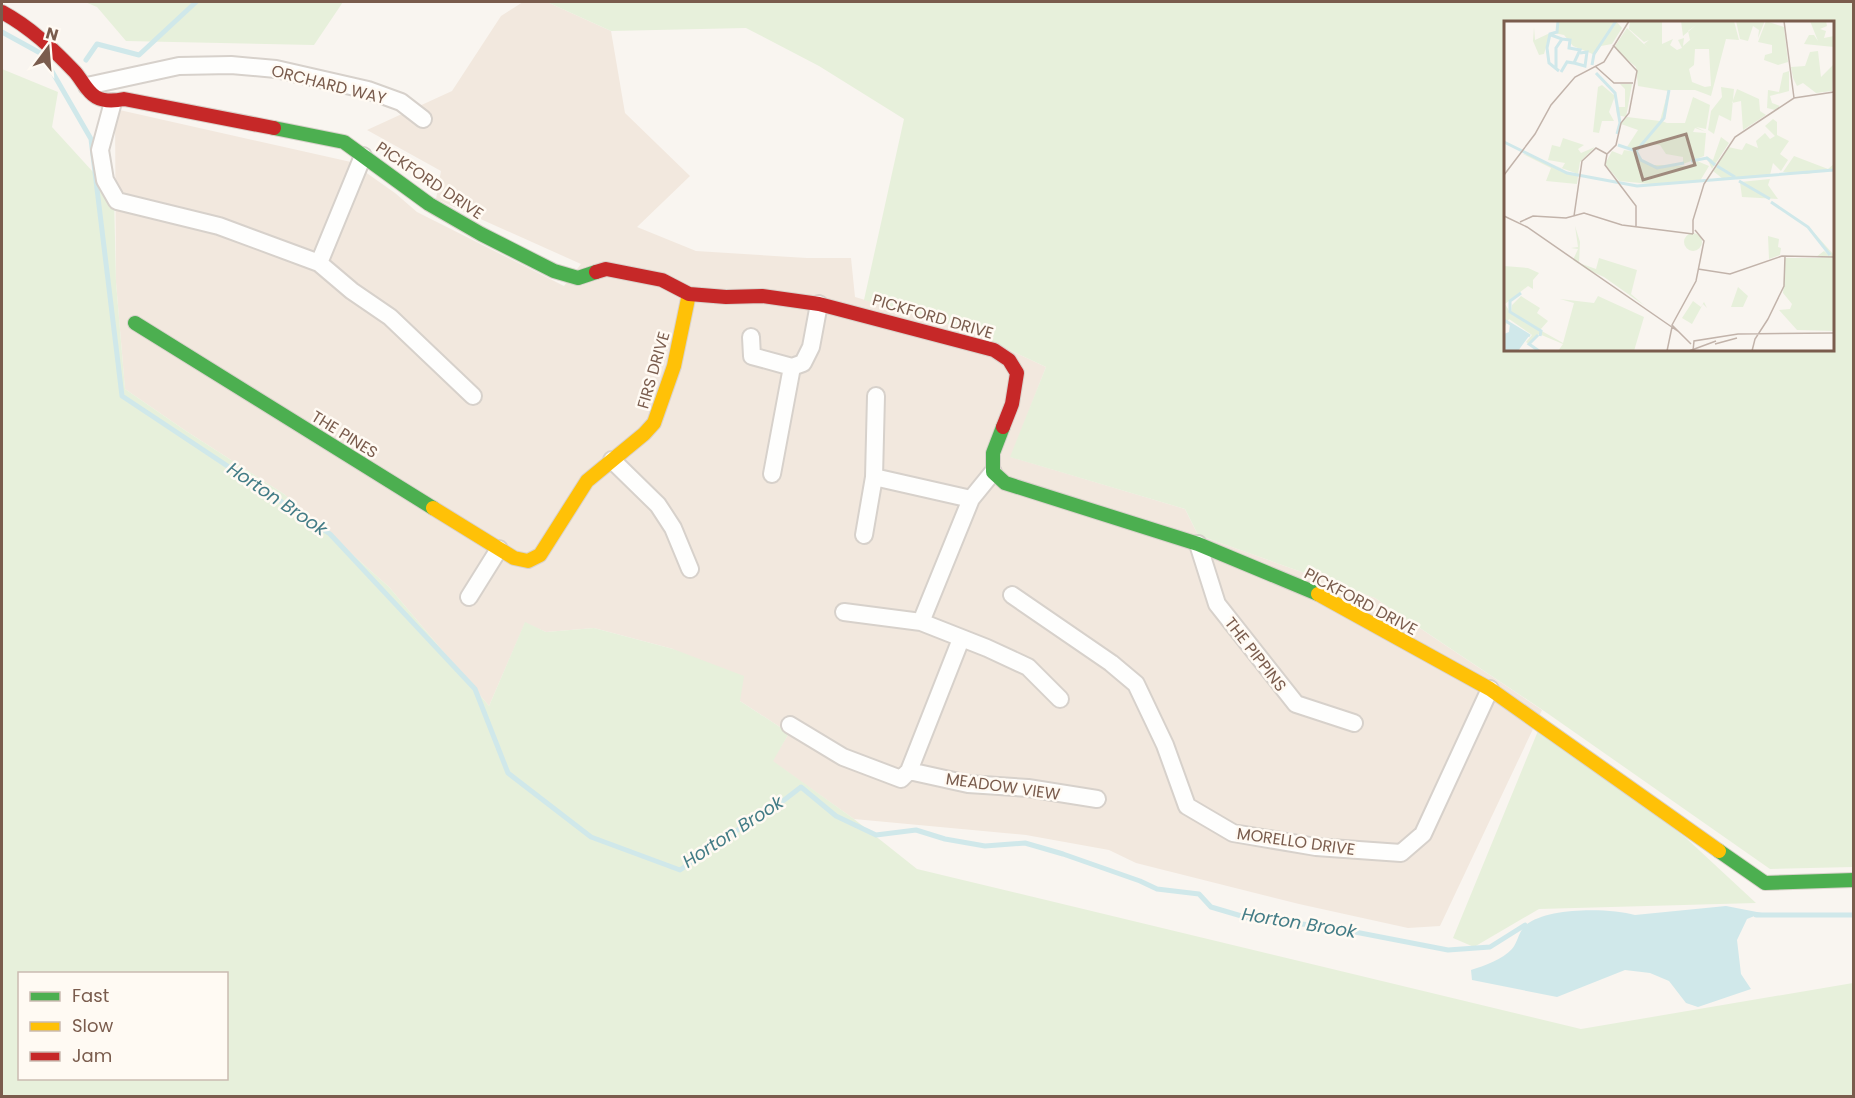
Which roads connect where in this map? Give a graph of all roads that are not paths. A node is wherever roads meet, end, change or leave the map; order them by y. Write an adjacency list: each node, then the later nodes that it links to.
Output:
1 (2, 12): 2 (street)
2 (91, 92): 3 (street, PICKFORD DRIVE); 4 (street, ORCHARD WAY)
3 (113, 102): 5 (street, PICKFORD DRIVE); 6 (street)
4 (423, 119)
5 (363, 156): 6 (street); 7 (street, PICKFORD DRIVE)
6 (319, 263): 12 (street)
7 (689, 294): 8 (street, PICKFORD DRIVE); 14 (street, FIRS DRIVE)
8 (819, 304): 11 (street); 15 (street, PICKFORD DRIVE)
9 (135, 323): 21 (street, THE PINES)
10 (751, 337): 11 (street)
11 (792, 367): 16 (street)
12 (473, 396)
13 (876, 396): 17 (street)
14 (612, 460): 22 (street, FIRS DRIVE); 23 (street)
15 (993, 472): 18 (street); 20 (street, PICKFORD DRIVE)
16 (772, 474)
17 (874, 477): 18 (street); 19 (street)
18 (971, 500): 27 (street)
19 (864, 535)
20 (1198, 544): 29 (street, PICKFORD DRIVE); 31 (street, THE PIPPINS)
21 (499, 549): 22 (street, THE PINES); 25 (street)
22 (540, 555)
23 (690, 569)
24 (1012, 596): 29 (street, MORELLO DRIVE)
25 (469, 597)
26 (844, 612): 27 (street)
27 (921, 622): 28 (street)
28 (961, 639): 30 (street); 33 (street)
29 (1490, 689): 35 (street, PICKFORD DRIVE)
30 (1060, 699)
31 (1354, 723)
32 (790, 725): 33 (street, MEADOW VIEW)
33 (909, 771): 34 (street, MEADOW VIEW)
34 (1097, 799)
35 (1854, 880)

